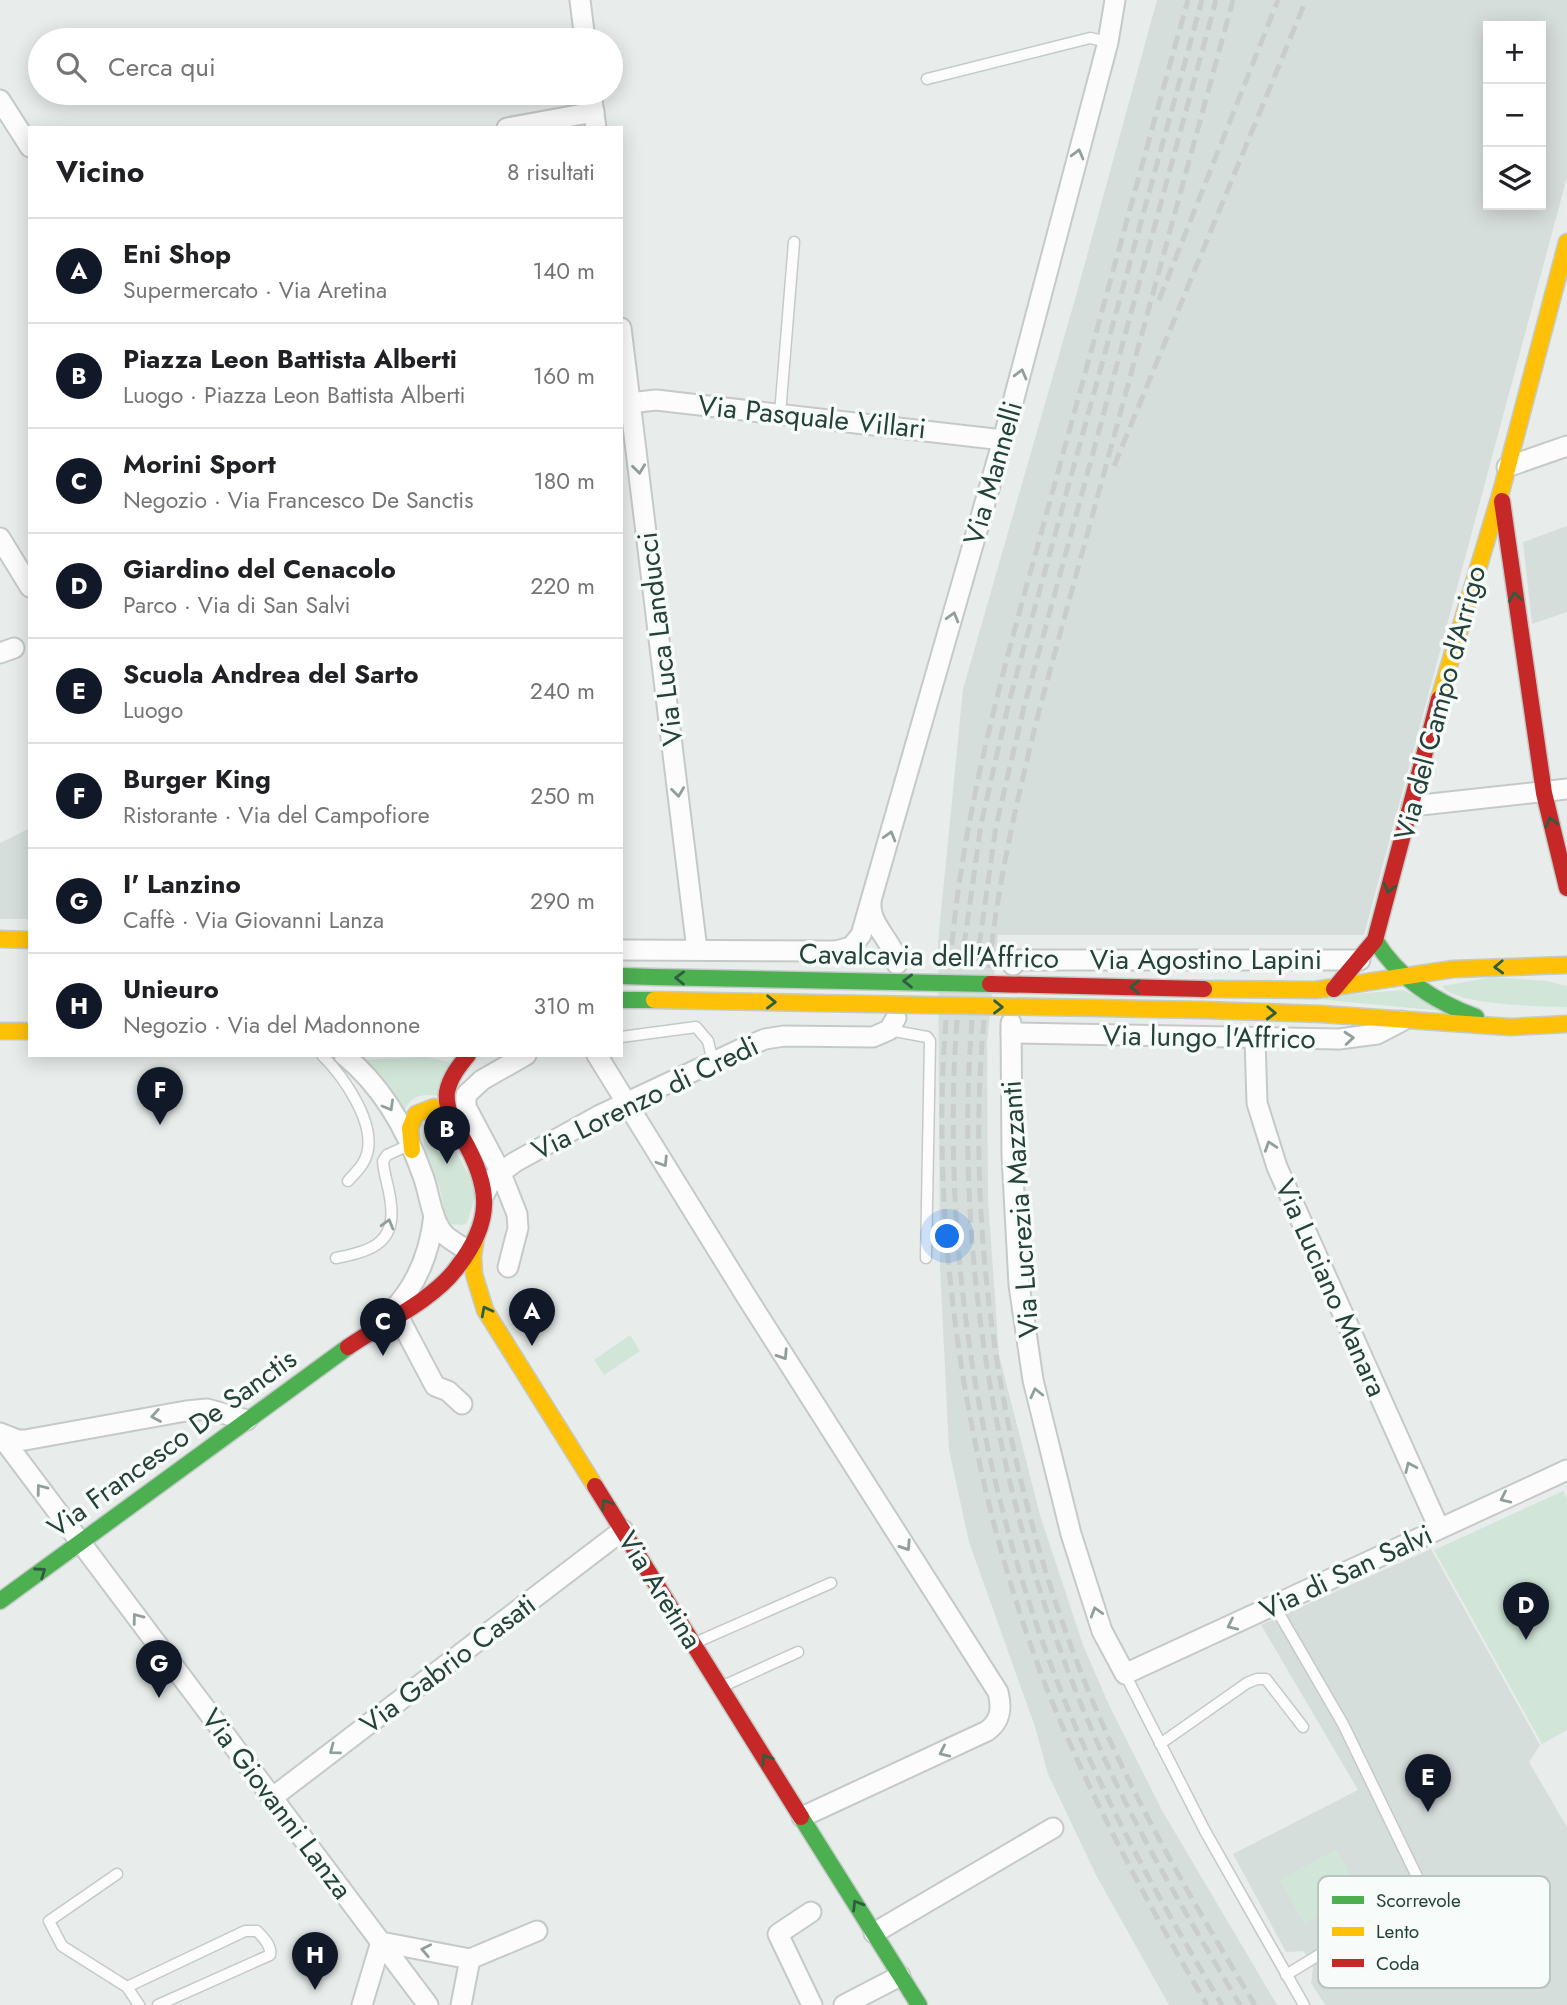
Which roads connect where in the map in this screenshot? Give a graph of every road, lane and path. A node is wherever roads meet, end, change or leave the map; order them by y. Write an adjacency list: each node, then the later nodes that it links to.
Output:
1 (580, 0): 3 (street)
2 (1115, 0): 4 (street, Via Mannelli)
3 (584, 28)
4 (1108, 42): 5 (lane); 15 (street, Via Mannelli, one-way to 4)
5 (927, 79)
6 (0, 100): 9 (street)
7 (594, 111): 8 (street)
8 (518, 126)
9 (28, 144)
10 (794, 242): 14 (lane)
11 (1567, 242): 17 (street, Via del Campo d'Arrigo)
12 (623, 358): 13 (street, Via Luca Landucci)
13 (626, 403): 14 (street, Via Pasquale Villari); 31 (street, Via Luca Landucci, one-way to 31)
14 (780, 414): 15 (street, Via Pasquale Villari)
15 (1003, 440): 26 (street, Via Mannelli, one-way to 15)
16 (1567, 446): 17 (street)
17 (1507, 467): 18 (street, Via del Campo d'Arrigo)
18 (1500, 492): 23 (street, one-way to 18); 24 (street, Via del Campo d'Arrigo)
19 (0, 538): 20 (street)
20 (21, 556): 21 (street)
21 (28, 580)
22 (1567, 789): 23 (street)
23 (1544, 793): 24 (street); 25 (street, one-way to 23)
24 (1412, 806): 29 (street, Via del Campo d'Arrigo, one-way to 29)
25 (1567, 888)
26 (872, 901): 31 (street); 33 (street)
27 (0, 939): 28 (street)
28 (28, 940)
29 (1375, 940): 32 (street, Via del Campo d'Arrigo); 37 (street)
30 (623, 950): 31 (street)
31 (697, 950)
32 (1360, 960): 34 (street, Via Agostino Lapini); 38 (street, Via del Campo d'Arrigo)
33 (897, 964)
34 (1013, 965)
35 (1567, 965): 37 (street, Cavalcavia dell'Affrico, one-way to 37)
36 (623, 976): 38 (street, Cavalcavia dell'Affrico, one-way to 36, bridge)
37 (1405, 978): 38 (street, Cavalcavia dell'Affrico); 44 (street, Via lungo l'Affrico)
38 (1334, 989)
39 (623, 1000): 40 (street, Cavalcavia dell'Affrico, one-way to 40, bridge)
40 (1203, 1010): 41 (street, Via lungo l'Affrico, one-way to 41)
41 (1404, 1020): 44 (street, Via lungo l'Affrico); 49 (street, Via lungo l'Affrico, one-way to 41)
42 (892, 1024): 55 (street, Via Lorenzo di Credi); 65 (lane)
43 (1567, 1024): 44 (street, Via lungo l'Affrico)
44 (1510, 1027)
45 (1011, 1028): 49 (street, Via lungo l'Affrico); 81 (street, Via Lucrezia Mazzanti, one-way to 45)
46 (0, 1031): 47 (street)
47 (28, 1031)
48 (623, 1037): 55 (lane)
49 (1255, 1039): 73 (street, Via Luciano Manara, one-way to 49)
50 (324, 1057): 60 (lane)
51 (346, 1057): 58 (street, one-way to 58)
52 (466, 1057): 57 (street)
53 (522, 1057): 59 (street)
54 (601, 1058): 56 (street)
55 (713, 1062): 56 (street, Via Lorenzo di Credi)
56 (627, 1104): 59 (street, Via Lorenzo di Credi); 86 (street, one-way to 86)
57 (450, 1115): 58 (street); 61 (street)
58 (410, 1147): 62 (street); 64 (lane, one-way to 58)
59 (500, 1171): 61 (street, Via Lorenzo di Credi); 66 (street)
60 (348, 1181)
61 (485, 1193): 63 (street)
62 (434, 1214): 63 (street); 68 (street)
63 (472, 1244): 67 (street, Via Francesco De Sanctis); 74 (street, Via Aretina, one-way to 63)
64 (336, 1258)
65 (926, 1258)
66 (508, 1267)
67 (397, 1314): 68 (street, Via Francesco De Sanctis); 69 (street)
68 (375, 1328): 70 (street, Via Francesco De Sanctis)
69 (462, 1404)
70 (247, 1420): 71 (street, one-way to 71); 75 (street, Via Francesco De Sanctis)
71 (0, 1434): 75 (street, Via Giovanni Lanza, one-way to 71)
72 (1567, 1470): 73 (street, Via di San Salvi, one-way to 73)
73 (1439, 1528): 78 (street, Via di San Salvi)
74 (623, 1530): 79 (street, Via Aretina); 85 (street, Via Gabrio Casati, one-way to 85)
75 (81, 1543): 77 (street, Via Francesco De Sanctis, one-way to 75); 85 (street, Via Giovanni Lanza, one-way to 75)
76 (831, 1583): 79 (lane)
77 (0, 1601)
78 (1274, 1605): 81 (street, Via di San Salvi, one-way to 81); 89 (lane)
79 (693, 1643): 82 (street, Via Aretina)
80 (797, 1652): 82 (lane)
81 (1125, 1674): 84 (lane)
82 (721, 1687): 86 (street, Via Aretina, one-way to 82)
83 (1303, 1727): 84 (lane)
84 (1160, 1744): 96 (lane)
85 (273, 1797): 93 (street, Via Giovanni Lanza)
86 (803, 1817): 92 (street, Via Aretina, one-way to 86)
87 (1053, 1828): 92 (street)
88 (117, 1874): 98 (lane)
89 (1417, 1876)
90 (811, 1913): 104 (street)
91 (537, 1931): 95 (street)
92 (874, 1933): 97 (street, Via Aretina)
93 (381, 1942): 95 (street, one-way to 93); 101 (street); 102 (street, Via Giovanni Lanza)
94 (1318, 1956): 96 (lane)
95 (470, 1959): 103 (street)
96 (1286, 1975): 107 (lane)
97 (900, 1976): 105 (street); 106 (street, Via Aretina)
98 (127, 1987): 99 (lane); 100 (lane)
99 (139, 2005)
100 (158, 2005)
101 (362, 2005)
102 (428, 2005)
103 (461, 2005)
104 (812, 2005)
105 (844, 2005)
106 (919, 2005)
107 (1304, 2005)

